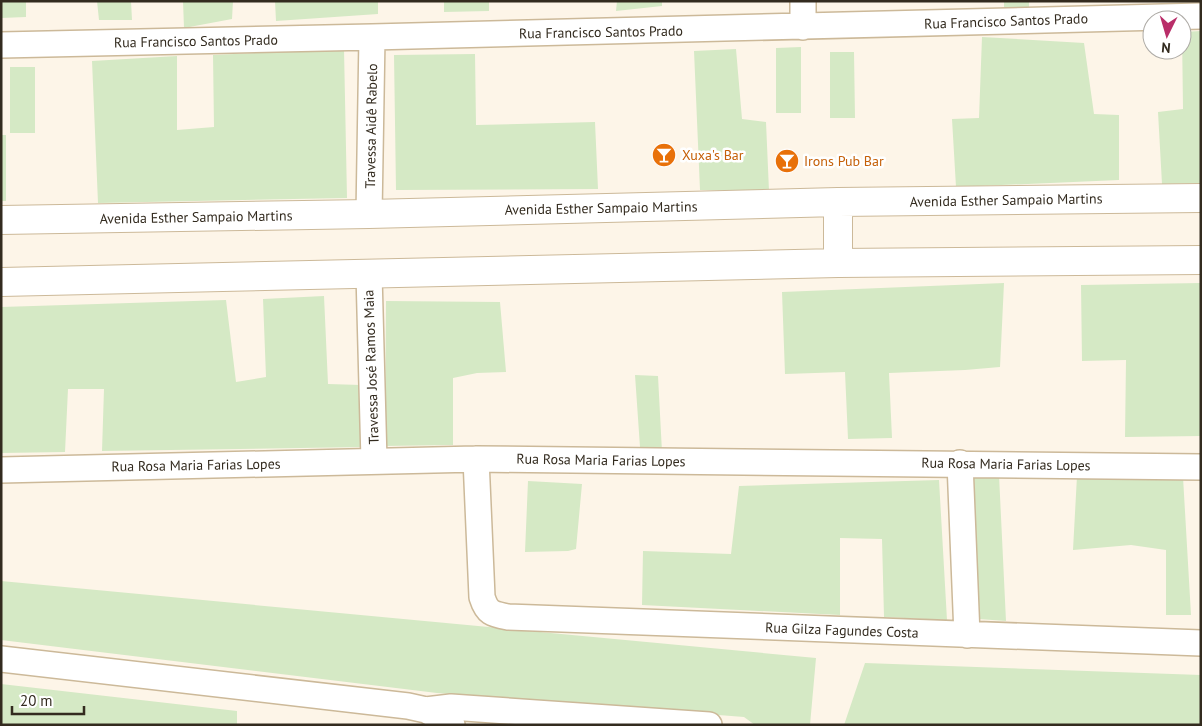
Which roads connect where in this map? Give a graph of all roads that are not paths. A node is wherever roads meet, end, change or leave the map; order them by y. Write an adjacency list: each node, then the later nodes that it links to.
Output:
1 (803, 1): 3 (street)
2 (1201, 16): 3 (street, Rua Francisco Santos Prado)
3 (803, 27): 4 (street, Rua Francisco Santos Prado)
4 (372, 37): 5 (street, Rua Francisco Santos Prado); 8 (street, Travessa Aidê Rabelo)
5 (1, 45)
6 (1201, 198): 7 (street, Avenida Esther Sampaio Martins)
7 (838, 202): 8 (street, Avenida Esther Sampaio Martins); 11 (street)
8 (369, 214): 9 (street, Avenida Esther Sampaio Martins)
9 (1, 220)
10 (1201, 260): 11 (street)
11 (838, 263): 12 (street)
12 (369, 274): 13 (street); 15 (street, Travessa José Ramos Maia)
13 (1, 282)
14 (476, 459): 15 (street, Rua Rosa Maria Farias Lopes); 16 (street, Rua Rosa Maria Farias Lopes); 19 (street, Rua Gilza Fagundes Costa)
15 (374, 461): 18 (street, Rua Rosa Maria Farias Lopes)
16 (960, 463): 17 (street, Rua Rosa Maria Farias Lopes); 19 (street)
17 (1201, 467)
18 (1, 470)
19 (968, 635): 20 (street, Rua Gilza Fagundes Costa)
20 (1201, 644)
21 (1, 659): 22 (street)
22 (426, 710): 23 (street); 24 (street)
23 (452, 725)
24 (710, 725)

